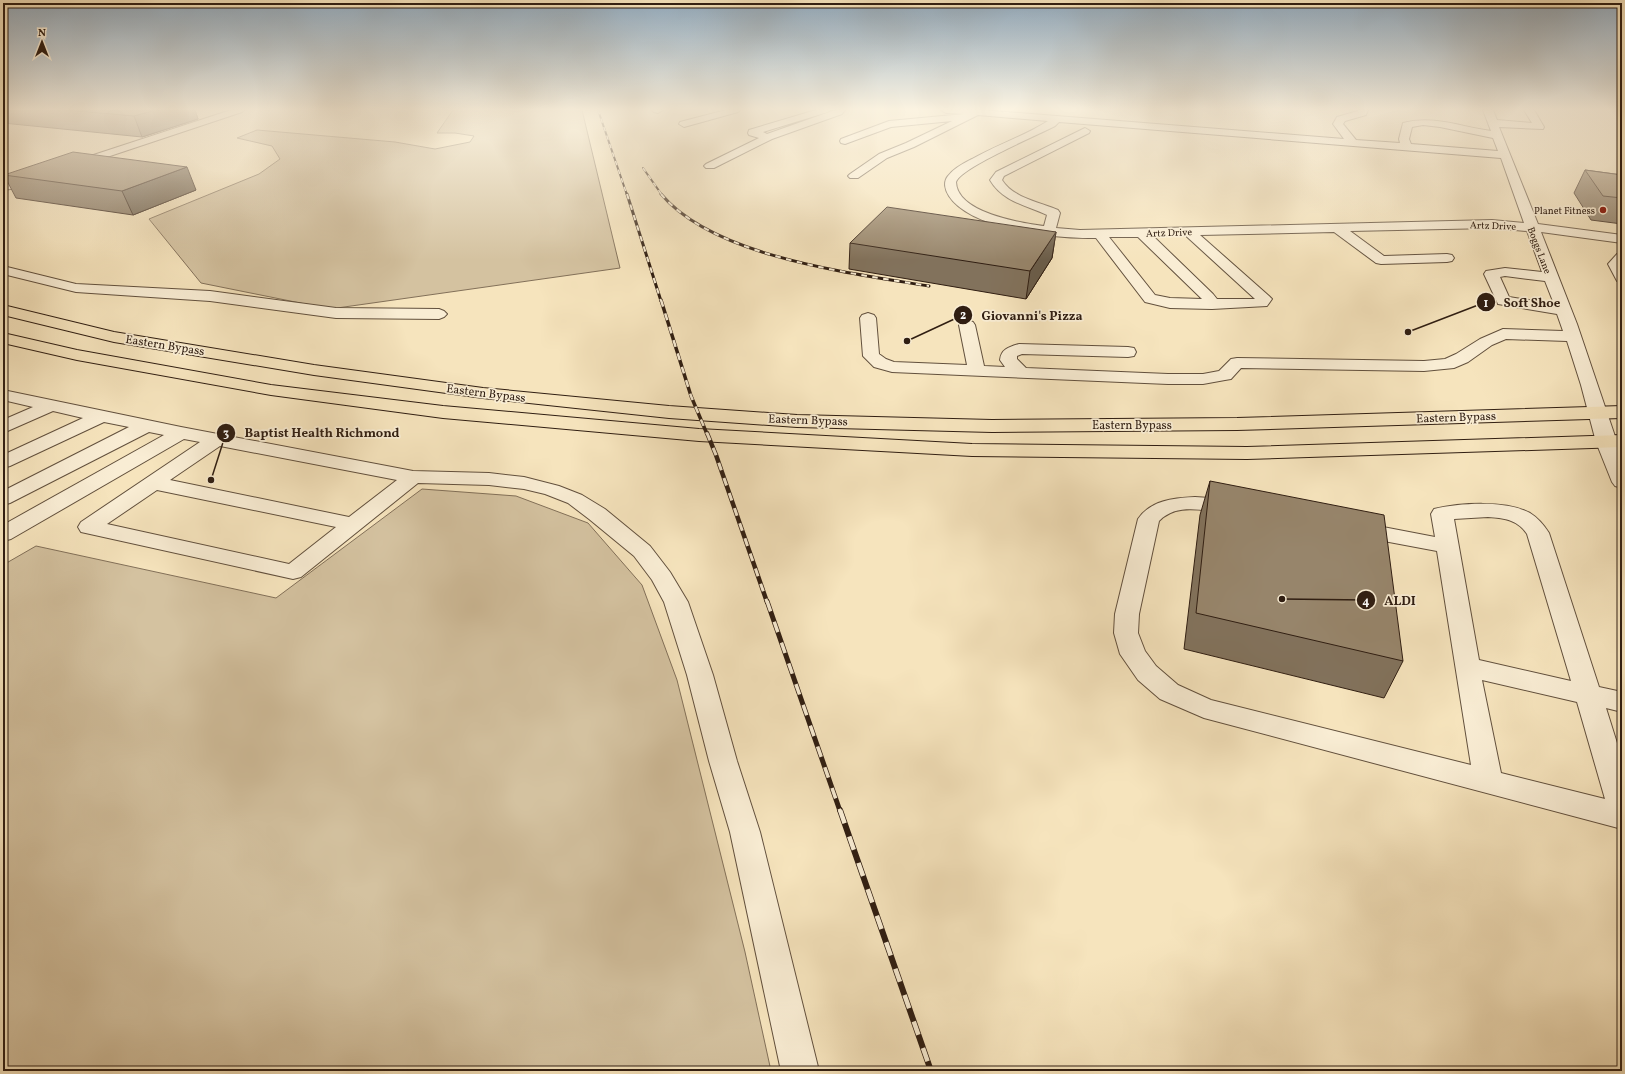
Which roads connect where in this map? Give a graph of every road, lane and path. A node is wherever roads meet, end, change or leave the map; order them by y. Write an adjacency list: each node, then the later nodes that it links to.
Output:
1 (88, 160): 8 (street)
2 (722, 160): 7 (street)
3 (877, 160): 10 (street)
4 (980, 160): 14 (street, Artz Drive)
5 (1027, 160): 15 (street)
6 (1506, 160): 12 (street, Boggs Lane)
7 (710, 166)
8 (64, 168)
9 (50, 173): 11 (street)
10 (854, 176)
11 (3, 186)
12 (1532, 227): 13 (street, Artz Drive); 19 (street, Artz Drive); 24 (street, Boggs Lane)
13 (1338, 228): 16 (street, Artz Drive); 22 (street)
14 (1034, 229): 15 (street, Artz Drive); 20 (street)
15 (1049, 231): 18 (street, Artz Drive)
16 (1188, 232): 17 (street, Artz Drive); 26 (street)
17 (1142, 233): 18 (street, Artz Drive); 26 (street)
18 (1100, 234): 26 (street)
19 (1622, 239)
20 (1026, 240)
21 (1622, 257): 25 (street)
22 (1447, 258)
23 (3, 270): 29 (street)
24 (1550, 277): 28 (street, Boggs Lane); 28 (street)
25 (1622, 278)
26 (1212, 304)
27 (3, 310): 40 (main road, Eastern Bypass)
28 (1564, 310): 32 (street, Boggs Lane)
29 (439, 314)
30 (868, 318): 35 (street)
31 (967, 325): 35 (street)
32 (1573, 336): 36 (street); 40 (street, Boggs Lane)
33 (3, 338): 46 (main road, Eastern Bypass)
34 (1128, 352): 36 (street)
35 (976, 370): 36 (street)
36 (1021, 372)
37 (4, 396): 38 (street)
38 (52, 405): 41 (street); 43 (street)
39 (1622, 412): 40 (main road, Eastern Bypass)
40 (1598, 413): 46 (street, Boggs Lane)
41 (102, 416): 42 (street); 47 (street)
42 (146, 426): 44 (street); 51 (street)
43 (3, 427)
44 (181, 433): 45 (street); 55 (street)
45 (216, 440): 48 (street); 50 (street)
46 (1614, 441): 49 (street, Boggs Lane)
47 (3, 462)
48 (412, 477): 53 (street); 63 (street)
49 (1622, 482)
50 (153, 483): 53 (street); 53 (street)
51 (3, 499)
52 (1258, 510): 60 (street)
53 (353, 524)
54 (1337, 525): 56 (street)
55 (3, 534)
56 (1446, 546): 57 (street); 58 (street)
57 (1467, 667): 58 (street); 60 (street)
58 (1587, 694): 59 (street); 61 (street)
59 (1622, 702)
60 (1488, 780): 62 (street)
61 (1622, 805)
62 (1622, 816)
63 (800, 1071)

